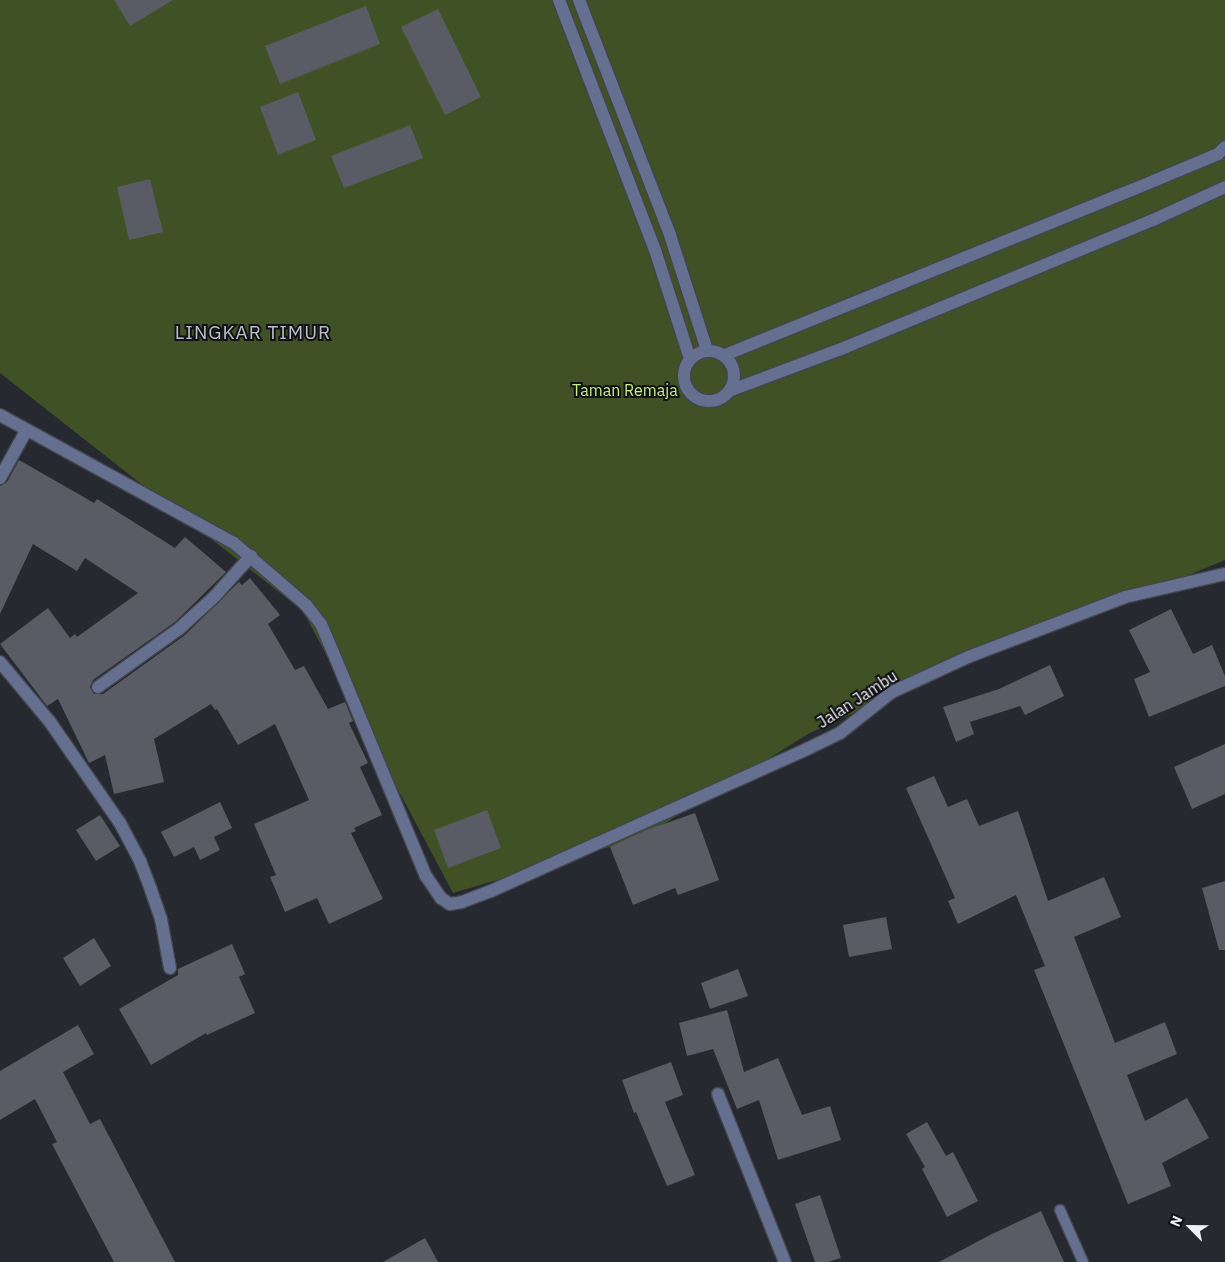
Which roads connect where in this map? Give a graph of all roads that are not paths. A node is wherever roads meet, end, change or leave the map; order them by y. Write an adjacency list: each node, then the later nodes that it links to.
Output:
1 (559, 0): 7 (street)
2 (580, 0): 5 (street)
3 (1225, 147): 6 (street)
4 (1225, 187): 8 (street)
5 (707, 350): 6 (street); 7 (street)
6 (725, 355): 8 (street)
7 (690, 359): 8 (street)
8 (729, 392)
9 (0, 415): 10 (street)
10 (26, 430): 11 (street); 12 (street)
11 (0, 478)
12 (251, 556): 13 (street, Jalan Jambu); 15 (street)
13 (1225, 574)
14 (0, 662): 16 (street)
15 (98, 687)
16 (170, 968)
17 (718, 1094): 19 (street)
18 (1060, 1210): 20 (lane)
19 (784, 1262)
20 (1083, 1262)

